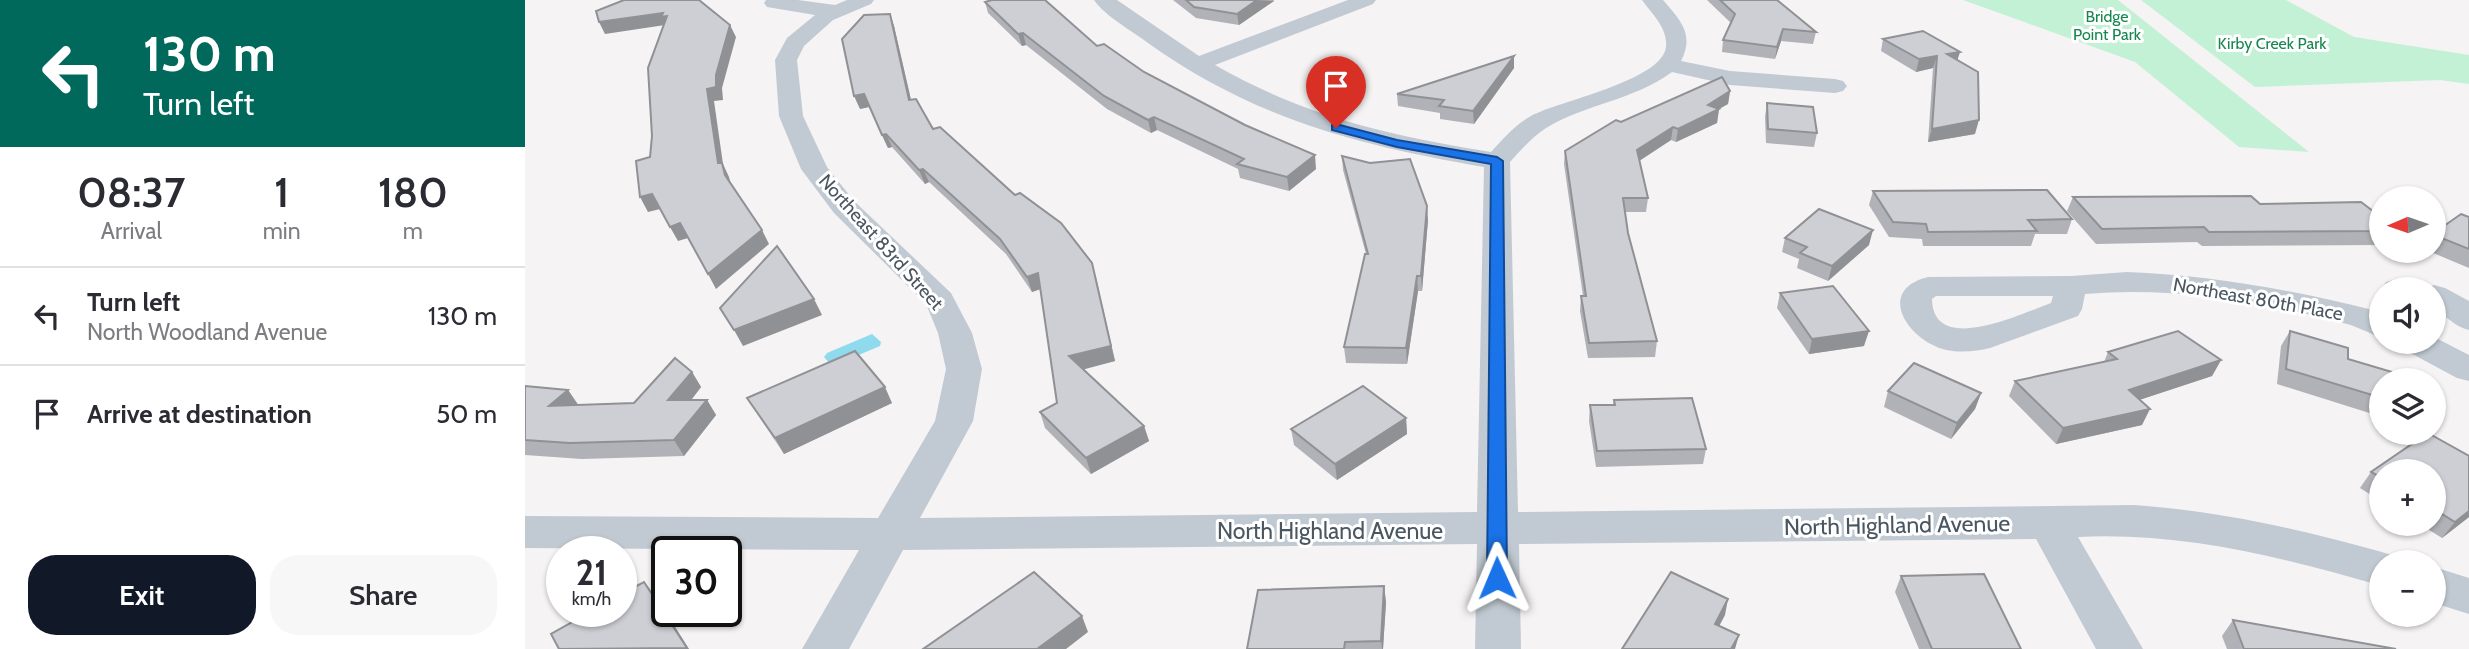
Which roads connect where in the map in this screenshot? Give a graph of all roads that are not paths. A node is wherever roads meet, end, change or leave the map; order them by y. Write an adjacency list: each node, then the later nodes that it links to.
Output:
1 (864, 0): 6 (street)
2 (1104, 0): 7 (street)
3 (1366, 0): 7 (street)
4 (1652, 0): 8 (street)
5 (774, 3): 6 (street)
6 (835, 11): 21 (street, Northeast 83rd Street)
7 (1198, 64): 10 (street)
8 (1669, 65): 9 (street); 10 (street)
9 (1835, 86)
10 (1497, 161): 19 (street)
11 (2071, 286): 13 (street, Northeast 80th Place)
12 (2446, 302): 14 (street)
13 (2369, 312)
14 (2469, 322): 15 (street)
15 (2446, 338)
16 (2440, 354): 17 (street)
17 (2469, 370)
18 (2048, 523): 19 (street, North Highland Avenue); 22 (street, North Highland Avenue); 27 (street)
19 (1496, 530): 21 (street, North Highland Avenue); 26 (street)
20 (525, 532): 21 (street, North Highland Avenue)
21 (890, 534): 25 (street, Northeast 83rd Street)
22 (2369, 565)
23 (2446, 589): 24 (street)
24 (2469, 596)
25 (825, 649)
26 (1498, 649)
27 (2120, 649)

